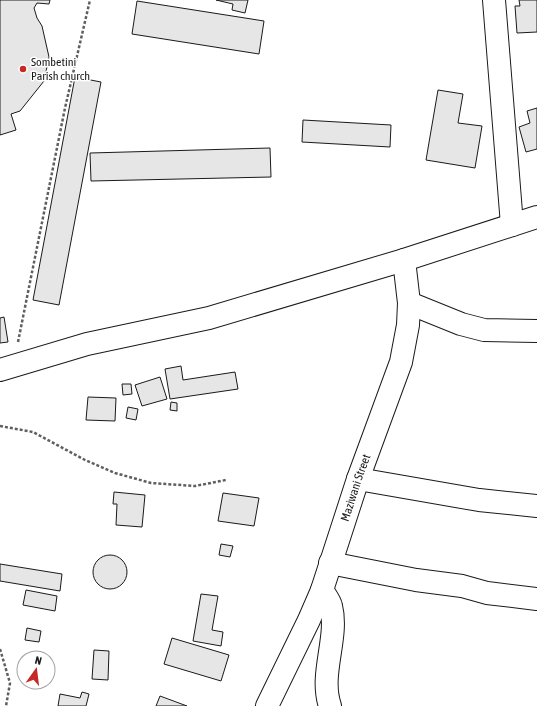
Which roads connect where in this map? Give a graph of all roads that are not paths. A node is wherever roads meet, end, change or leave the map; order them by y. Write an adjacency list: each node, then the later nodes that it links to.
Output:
1 (494, 0): 3 (street)
2 (537, 217): 3 (street)
3 (512, 225): 4 (street)
4 (404, 260): 5 (street, Maziwani Street); 7 (street)
5 (409, 303): 6 (street); 8 (street, Maziwani Street)
6 (537, 331)
7 (6, 368)
8 (358, 479): 9 (street); 10 (street, Maziwani Street)
9 (537, 506)
10 (330, 563): 11 (street, Maziwani Street); 12 (street)
11 (322, 590): 13 (street, Maziwani Street); 14 (street)
12 (537, 599)
13 (267, 706)
14 (330, 706)

